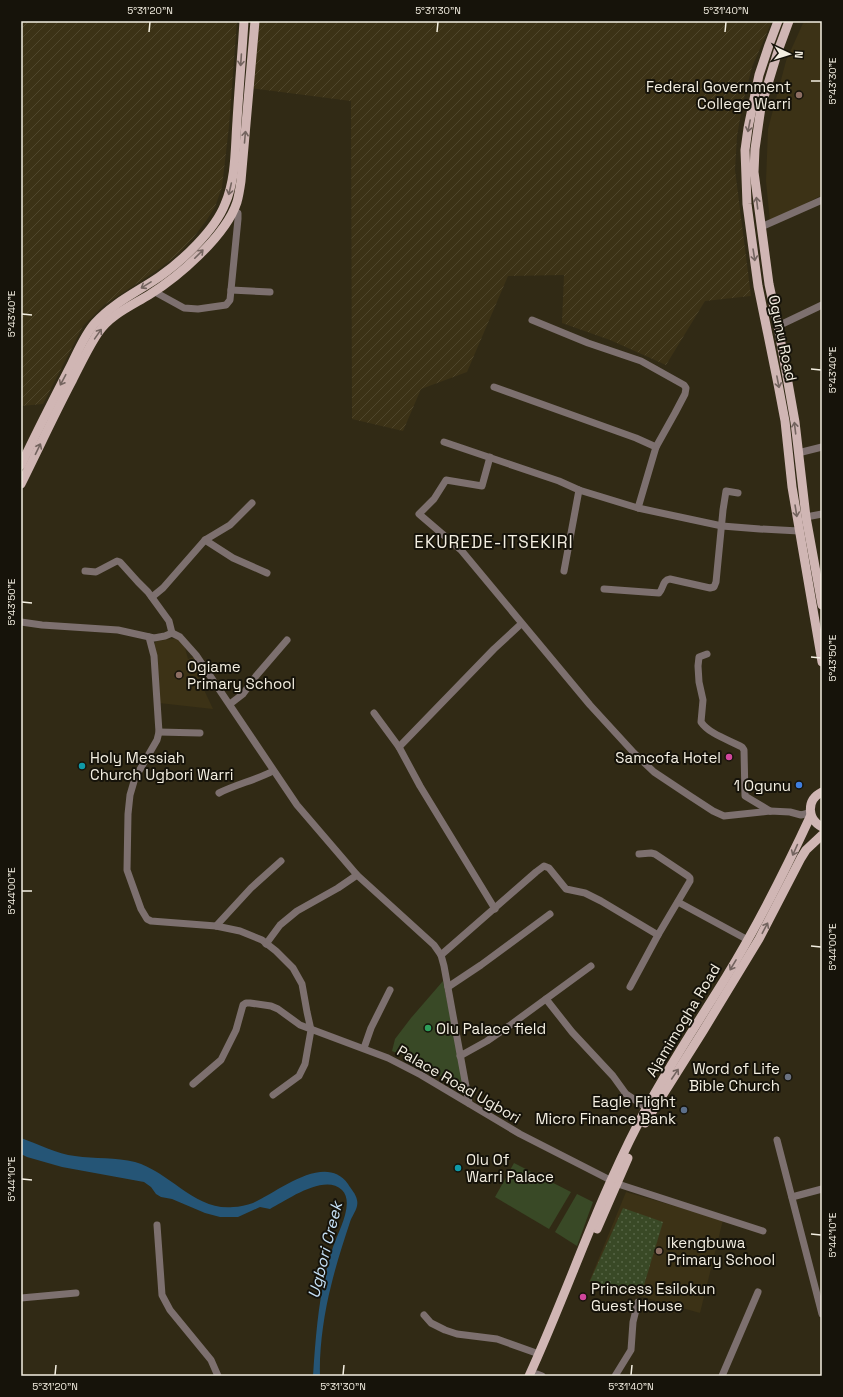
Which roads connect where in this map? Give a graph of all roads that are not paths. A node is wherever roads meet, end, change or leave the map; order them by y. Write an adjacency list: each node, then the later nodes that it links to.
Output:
1 (244, 21): 20 (main road, one-way to 20)
2 (255, 21): 6 (main road, one-way to 2)
3 (778, 21): 29 (main road, Ogunu Road, one-way to 29)
4 (789, 21): 7 (main road, Ogunu Road, one-way to 4)
5 (822, 200): 7 (street)
6 (233, 211): 8 (street); 9 (main road, one-way to 6)
7 (761, 228): 13 (main road, Ogunu Road)
8 (231, 290): 9 (street); 10 (street)
9 (155, 292): 21 (main road, one-way to 9)
10 (270, 292)
11 (822, 305): 13 (street)
12 (532, 320): 17 (street)
13 (778, 326): 18 (main road, Ogunu Road, one-way to 13)
14 (494, 387): 17 (street)
15 (444, 442): 19 (street)
16 (822, 446): 18 (street)
17 (656, 447): 25 (street)
18 (798, 453): 27 (main road, Ogunu Road)
19 (490, 457): 22 (street); 41 (street)
20 (21, 465)
21 (21, 484)
22 (579, 490): 25 (street); 34 (street)
23 (738, 493): 28 (street)
24 (252, 503): 30 (street)
25 (638, 508): 28 (street)
26 (822, 514): 27 (street)
27 (806, 517): 31 (main road, Ogunu Road)
28 (722, 526): 29 (street); 37 (street)
29 (799, 531): 32 (main road, Ogunu Road)
30 (205, 540): 35 (street); 38 (street)
31 (814, 559): 32 (main road); 36 (main road, Ogunu Road)
32 (804, 561): 46 (main road, Ogunu Road)
33 (85, 571): 38 (street)
34 (564, 571)
35 (267, 573)
36 (821, 587): 39 (main road, Ogunu Road)
37 (604, 589)
38 (152, 598): 42 (street)
39 (822, 605)
40 (21, 622): 43 (street)
41 (521, 624): 51 (street); 56 (street)
42 (172, 633): 43 (street); 47 (street)
43 (149, 637): 49 (street)
44 (287, 640): 47 (street)
45 (707, 654): 56 (street)
46 (822, 662)
47 (230, 704): 52 (street)
48 (374, 713): 51 (street)
49 (158, 732): 50 (street); 66 (street)
50 (200, 732)
51 (399, 747): 64 (street)
52 (273, 771): 54 (street); 62 (street)
53 (822, 783): 55 (main road)
54 (219, 793)
55 (820, 793): 57 (main road, Ajamimogha Road)
56 (770, 811): 57 (street)
57 (810, 813): 58 (main road); 68 (main road, Ajamimogha Road, one-way to 68)
58 (822, 827)
59 (822, 835): 84 (main road, Ajamimogha Road, one-way to 59)
60 (639, 854): 63 (street)
61 (281, 861): 66 (street)
62 (357, 875): 69 (street); 70 (street)
63 (678, 902): 67 (street); 68 (street)
64 (495, 909): 67 (street); 70 (street)
65 (550, 914): 72 (street)
66 (216, 926): 69 (street)
67 (658, 935): 73 (street)
68 (748, 940): 82 (main road, Ajamimogha Road, one-way to 82)
69 (266, 944): 76 (street)
70 (441, 955): 72 (street)
71 (591, 966): 75 (street)
72 (448, 987): 78 (street)
73 (630, 987)
74 (390, 990): 77 (street)
75 (546, 999): 78 (street); 82 (street)
76 (312, 1030): 77 (street, Palace Road Ugbori); 79 (street, Palace Road Ugbori); 80 (street)
77 (364, 1048): 81 (street, Palace Road Ugbori)
78 (460, 1056): 81 (street)
79 (193, 1084)
80 (273, 1095)
81 (469, 1103): 84 (street, Palace Road Ugbori)
82 (647, 1108): 84 (main road, Ajamimogha Road)
83 (777, 1140): 86 (street)
84 (615, 1182): 88 (street, Palace Road Ugbori); 95 (main road, Ajamimogha Road); 96 (main road, Ajamimogha Road)
85 (822, 1189): 86 (street)
86 (792, 1197): 93 (street)
87 (157, 1225): 97 (street)
88 (762, 1231)
89 (758, 1292): 99 (street)
90 (76, 1293): 91 (street)
91 (21, 1298)
92 (638, 1302): 98 (street)
93 (822, 1314)
94 (424, 1315): 95 (street)
95 (539, 1354): 96 (main road, Ajamimogha Road)
96 (536, 1375)
97 (218, 1376)
98 (615, 1376)
99 (722, 1376)

